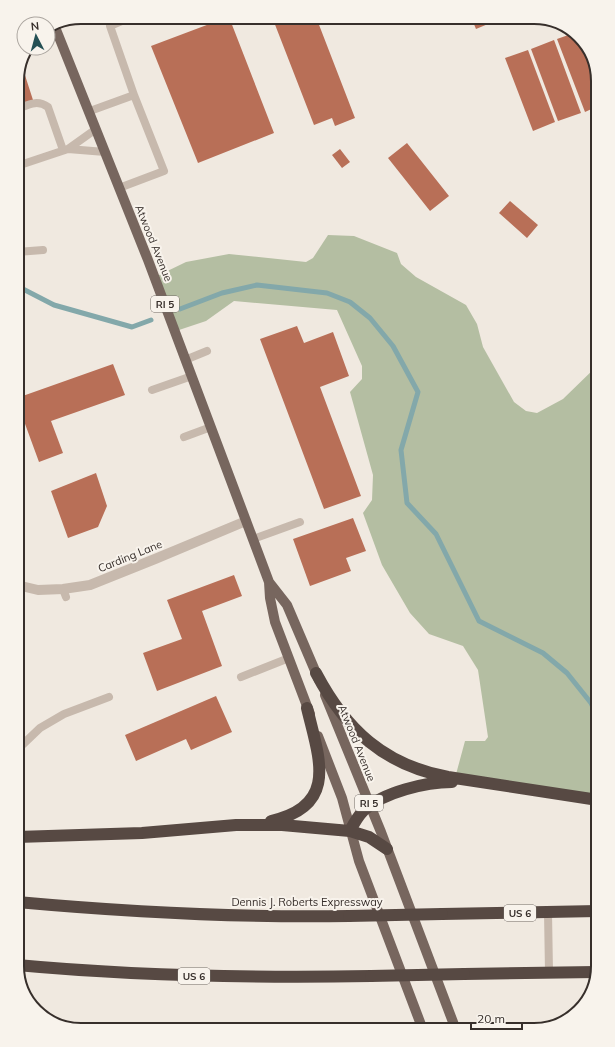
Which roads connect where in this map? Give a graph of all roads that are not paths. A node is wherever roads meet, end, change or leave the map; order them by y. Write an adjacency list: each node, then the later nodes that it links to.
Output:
1 (115, 24): 3 (lane)
2 (57, 29): 5 (main road, Atwood Avenue / RI 5)
3 (134, 95): 5 (lane); 10 (lane)
4 (24, 107): 7 (lane)
5 (90, 111): 6 (main road, Atwood Avenue / RI 5)
6 (96, 129): 7 (lane); 8 (main road, Atwood Avenue / RI 5)
7 (66, 149): 8 (lane); 9 (lane)
8 (105, 152): 10 (main road, Atwood Avenue / RI 5)
9 (24, 164)
10 (119, 188): 14 (main road, Atwood Avenue / RI 5)
11 (42, 250): 12 (lane)
12 (24, 251)
13 (207, 351): 14 (lane)
14 (186, 360): 15 (main road, Atwood Avenue / RI 5)
15 (192, 376): 16 (lane); 17 (main road, Atwood Avenue / RI 5)
16 (152, 390)
17 (211, 427): 18 (lane); 19 (main road, Atwood Avenue / RI 5)
18 (184, 436)
19 (246, 521): 21 (main road, Atwood Avenue / RI 5); 23 (street, Carding Lane)
20 (300, 522): 21 (lane)
21 (253, 538): 22 (main road, Atwood Avenue / RI 5)
22 (269, 582): 24 (main road, Atwood Avenue / RI 5); 25 (main road, Atwood Avenue / RI 5)
23 (24, 586)
24 (289, 658): 26 (lane); 28 (main road, Atwood Avenue / RI 5)
25 (316, 673): 30 (highway); 32 (main road, Atwood Avenue / RI 5)
26 (241, 677)
27 (109, 697): 29 (lane)
28 (308, 708): 33 (highway); 34 (main road, Atwood Avenue / RI 5)
29 (24, 743)
30 (493, 784): 31 (highway); 32 (highway)
31 (591, 799)
32 (370, 805): 34 (highway); 36 (main road, Atwood Avenue / RI 5)
33 (236, 825): 34 (highway); 35 (highway)
34 (350, 831): 36 (highway); 43 (main road, Atwood Avenue / RI 5)
35 (24, 837)
36 (387, 850): 44 (main road, Atwood Avenue / RI 5)
37 (24, 903): 39 (highway, Dennis J. Roberts Expressway / US 6, bridge)
38 (591, 911): 39 (highway, Dennis J. Roberts Expressway / US 6)
39 (548, 912): 41 (lane)
40 (24, 966): 41 (highway, US 6, bridge)
41 (549, 972): 42 (highway, US 6)
42 (591, 972)
43 (420, 1023)
44 (453, 1023)

